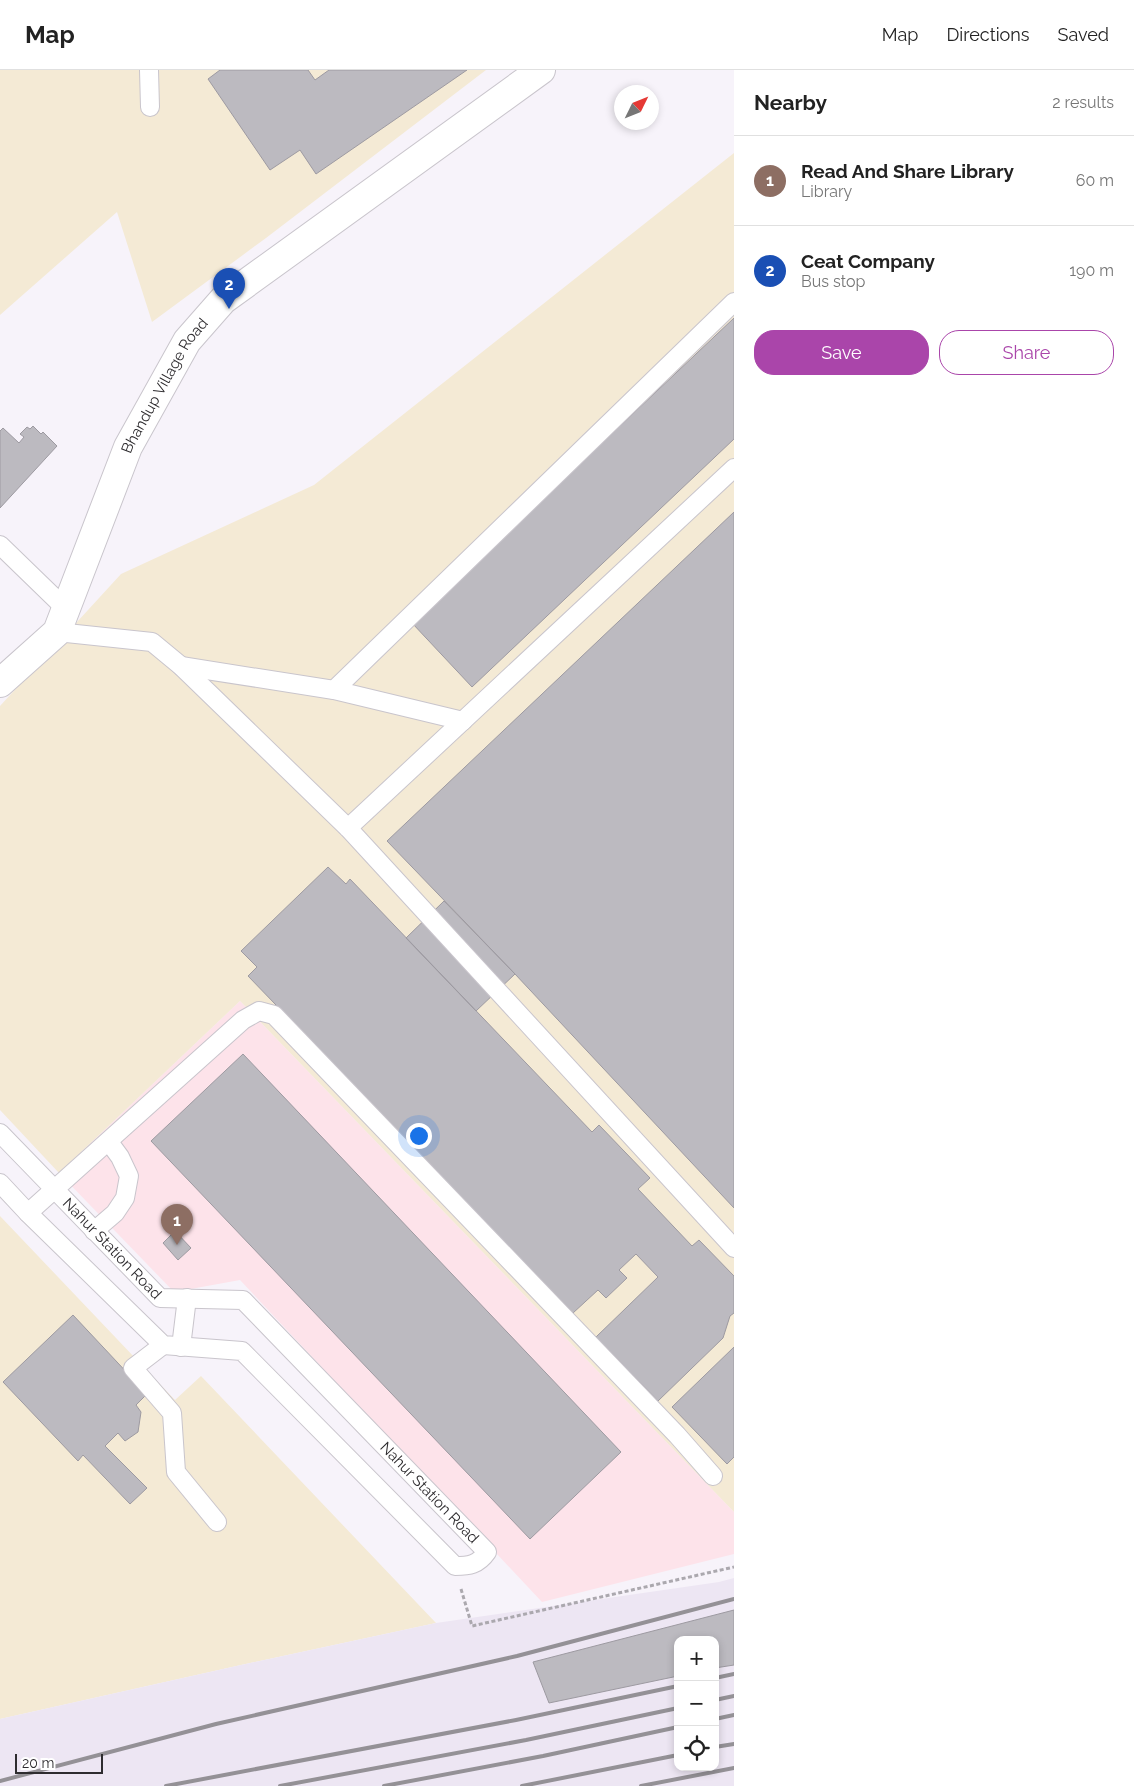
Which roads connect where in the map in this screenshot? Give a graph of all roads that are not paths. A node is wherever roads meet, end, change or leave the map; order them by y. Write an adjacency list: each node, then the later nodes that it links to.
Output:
1 (149, 70): 3 (lane)
2 (541, 70): 7 (street, Bhandup Village Road)
3 (150, 107)
4 (734, 302): 10 (lane)
5 (734, 468): 11 (lane)
6 (0, 546): 7 (lane)
7 (62, 620): 8 (lane); 9 (street, Bhandup Village Road)
8 (181, 666): 10 (lane); 12 (lane)
9 (0, 683)
10 (334, 690): 11 (lane)
11 (463, 721): 12 (lane)
12 (348, 828): 19 (lane)
13 (0, 1133): 16 (lane, Nahur Station Road)
14 (109, 1142): 16 (lane); 18 (lane); 23 (lane)
15 (0, 1183): 17 (lane)
16 (55, 1190): 17 (lane); 18 (lane, Nahur Station Road)
17 (28, 1214): 21 (lane)
18 (94, 1231): 20 (lane, Nahur Station Road)
19 (734, 1248)
20 (187, 1298): 22 (lane); 22 (lane, Nahur Station Road)
21 (163, 1345): 22 (lane); 24 (lane)
22 (181, 1347)
23 (713, 1476)
24 (217, 1522)

